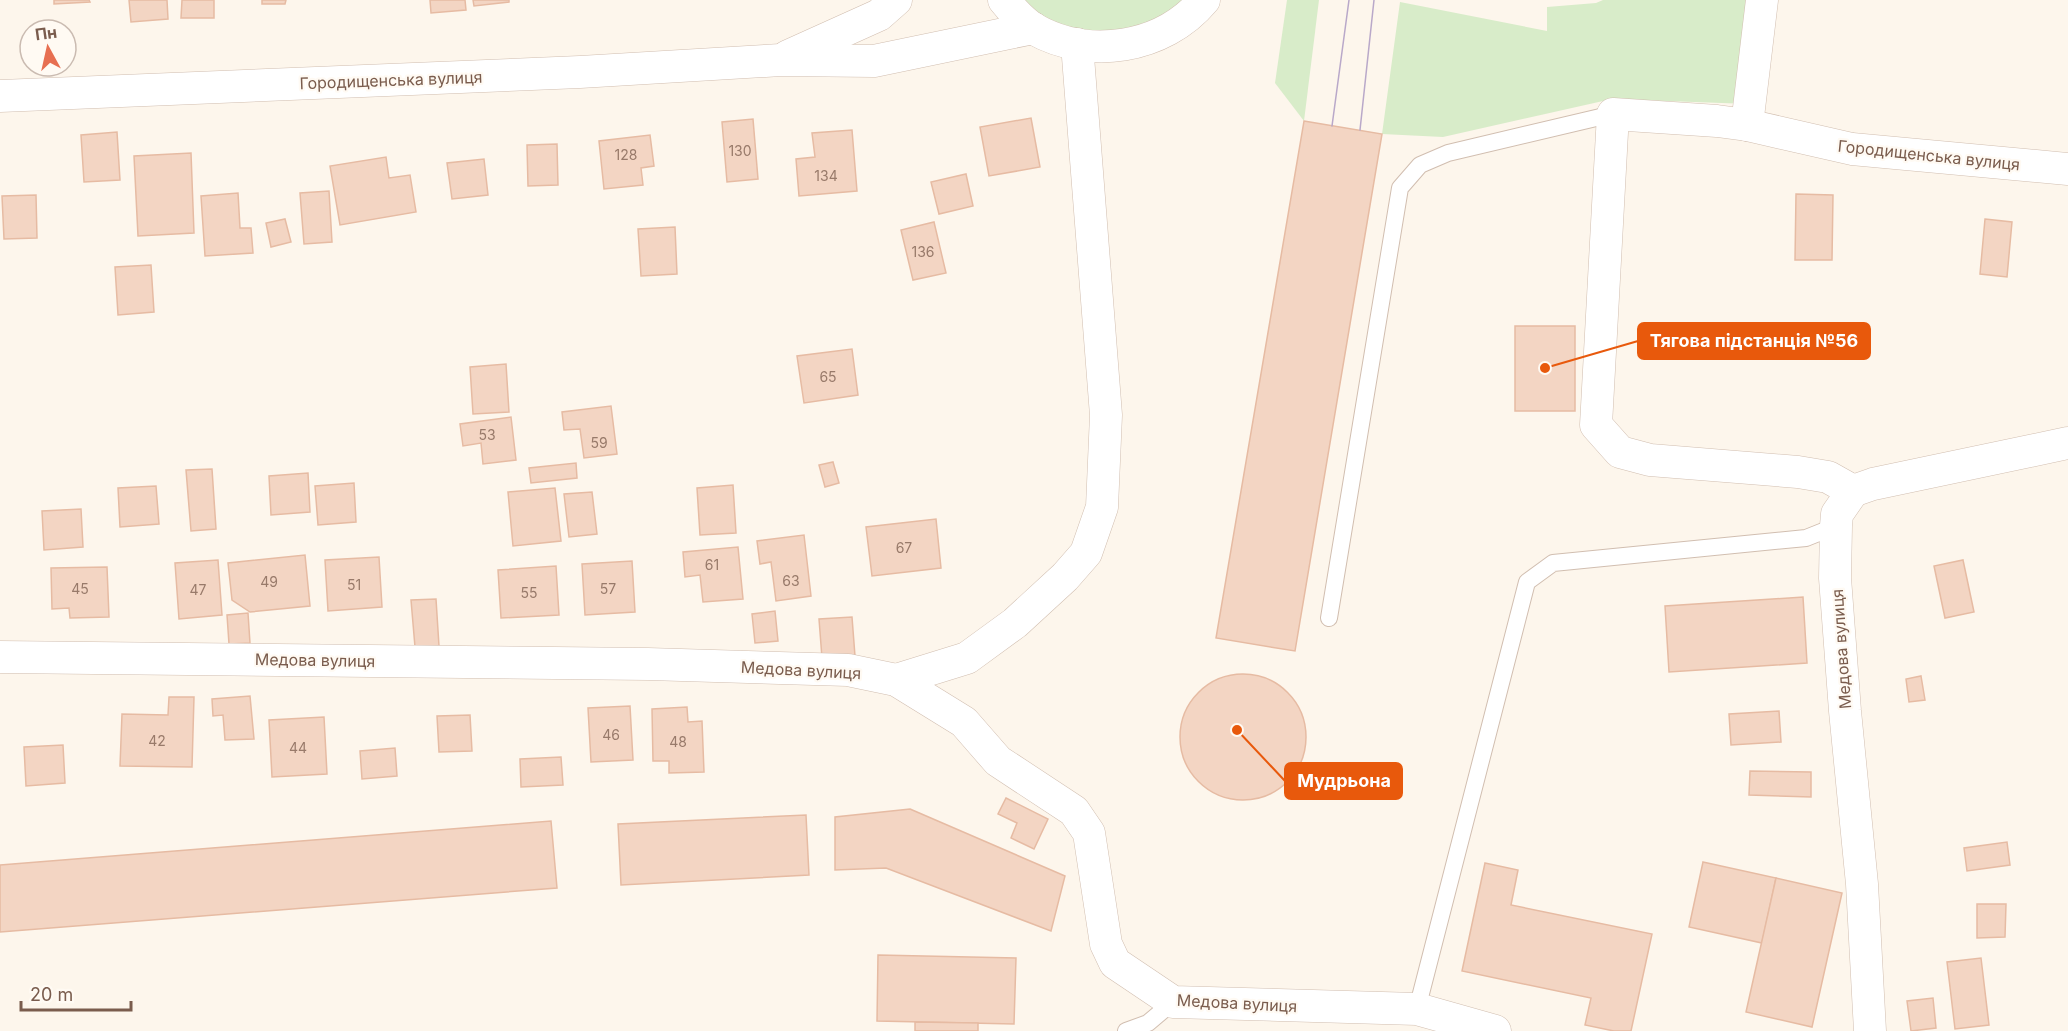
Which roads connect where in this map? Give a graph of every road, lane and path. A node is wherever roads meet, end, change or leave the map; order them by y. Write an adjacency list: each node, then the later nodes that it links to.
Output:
1 (896, 0): 7 (street, Городищенська вулиця)
2 (1004, 0): 5 (street)
3 (1204, 0): 6 (street)
4 (1762, 0): 10 (street)
5 (1033, 28): 6 (street); 7 (street, Городищенська вулиця)
6 (1077, 44): 17 (street)
7 (781, 60): 8 (street, Городищенська вулиця)
8 (0, 96)
9 (1613, 114): 10 (street, Городищенська вулиця); 13 (street); 15 (lane)
10 (1747, 125): 11 (street, Городищенська вулиця)
11 (2068, 169)
12 (2068, 443): 13 (street)
13 (1853, 491): 14 (street, Медова вулиця)
14 (1836, 526): 19 (lane); 22 (street, Медова вулиця)
15 (1329, 618)
16 (0, 657): 17 (street, Медова вулиця)
17 (896, 680): 18 (street, Медова вулиця)
18 (1173, 1002): 19 (street, Медова вулиця); 20 (lane)
19 (1417, 1009): 21 (street, Медова вулиця)
20 (1126, 1031)
21 (1495, 1031)
22 (1870, 1031)

